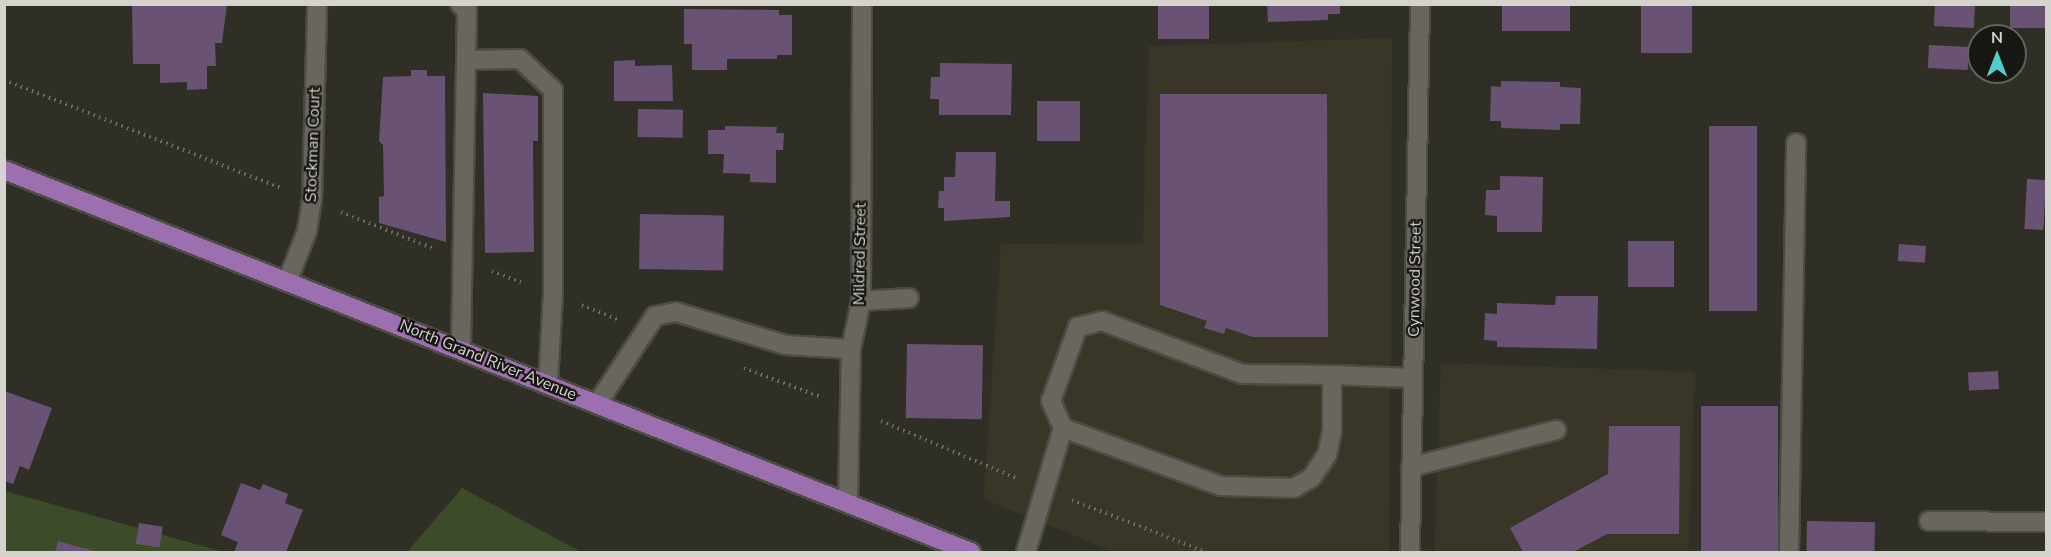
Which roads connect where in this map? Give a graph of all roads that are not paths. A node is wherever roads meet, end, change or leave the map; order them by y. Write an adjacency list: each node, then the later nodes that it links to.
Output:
1 (317, 4): 8 (street, Stockman Court)
2 (459, 4): 5 (street)
3 (862, 4): 10 (street, Mildred Street)
4 (1420, 4): 14 (street, Cynwood Street)
5 (466, 60): 11 (street); 15 (street)
6 (1797, 143): 26 (street)
7 (4, 170): 8 (main road, North Grand River Avenue)
8 (288, 280): 11 (main road, North Grand River Avenue)
9 (909, 298): 10 (street)
10 (861, 301): 12 (street, Mildred Street)
11 (461, 348): 15 (main road, North Grand River Avenue)
12 (851, 349): 16 (street); 20 (street, Mildred Street)
13 (1332, 375): 14 (street); 17 (street); 17 (street)
14 (1413, 378): 19 (street, Cynwood Street)
15 (548, 384): 16 (main road, North Grand River Avenue)
16 (597, 404): 20 (main road, North Grand River Avenue)
17 (1063, 428): 24 (street)
18 (1556, 430): 19 (street)
19 (1411, 467): 25 (street, Cynwood Street)
20 (848, 503): 23 (main road, North Grand River Avenue)
21 (1929, 522): 22 (street)
22 (2046, 522)
23 (971, 552)
24 (1026, 552)
25 (1410, 552)
26 (1789, 552)

